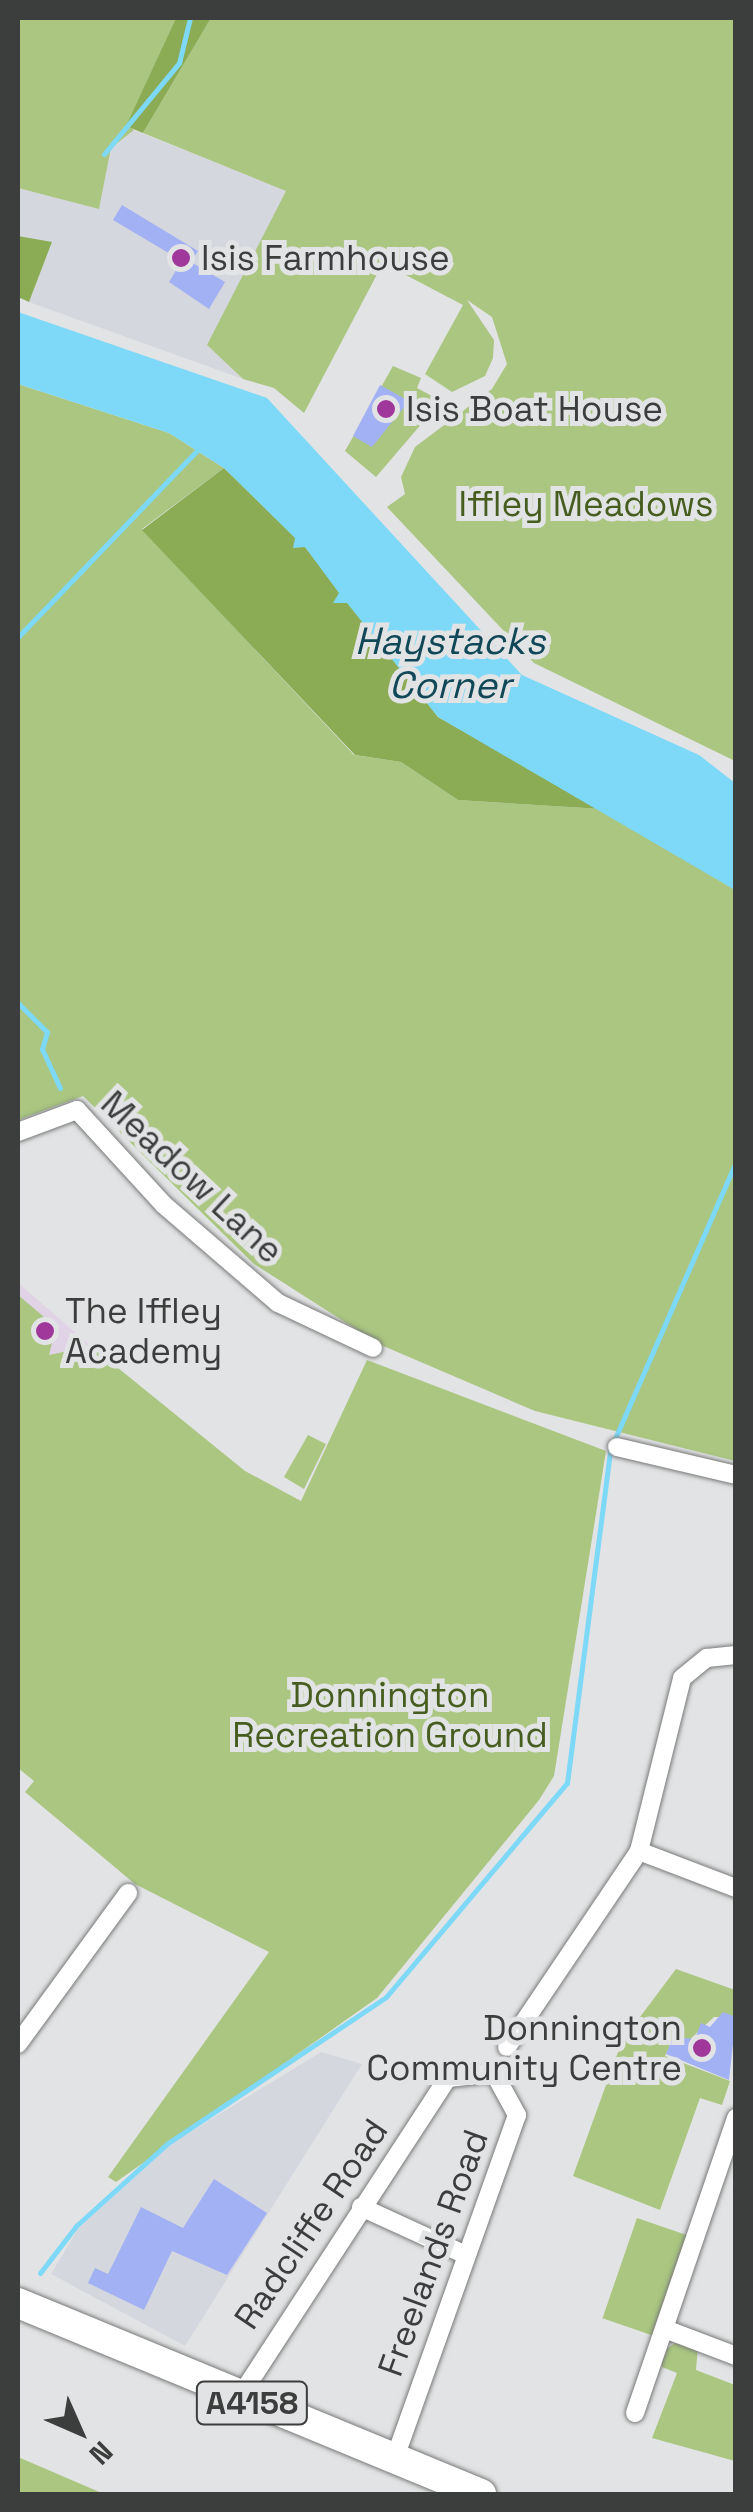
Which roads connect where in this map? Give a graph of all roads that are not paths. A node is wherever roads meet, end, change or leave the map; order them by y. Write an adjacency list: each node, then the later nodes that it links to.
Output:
1 (18, 1132): 2 (street, Meadow Lane)
2 (373, 1348)
3 (617, 1447): 4 (street)
4 (736, 1475)
5 (736, 1655): 6 (street)
6 (639, 1851): 7 (street); 10 (street)
7 (736, 1888)
8 (128, 1893): 9 (street)
9 (18, 2044)
10 (506, 2047)
11 (494, 2072): 15 (street, Radcliffe Road); 16 (street, Freelands Road)
12 (736, 2118): 13 (street)
13 (716, 2184): 14 (street); 18 (street)
14 (736, 2191)
15 (361, 2207): 16 (street); 20 (street, Radcliffe Road)
16 (466, 2255): 22 (street, Freelands Road)
17 (22, 2304): 20 (main road, A4158)
18 (665, 2329): 19 (street); 21 (street)
19 (736, 2356)
20 (239, 2398): 22 (main road, A4158)
21 (634, 2413)
22 (394, 2460): 23 (main road, A4158)
23 (480, 2494)

